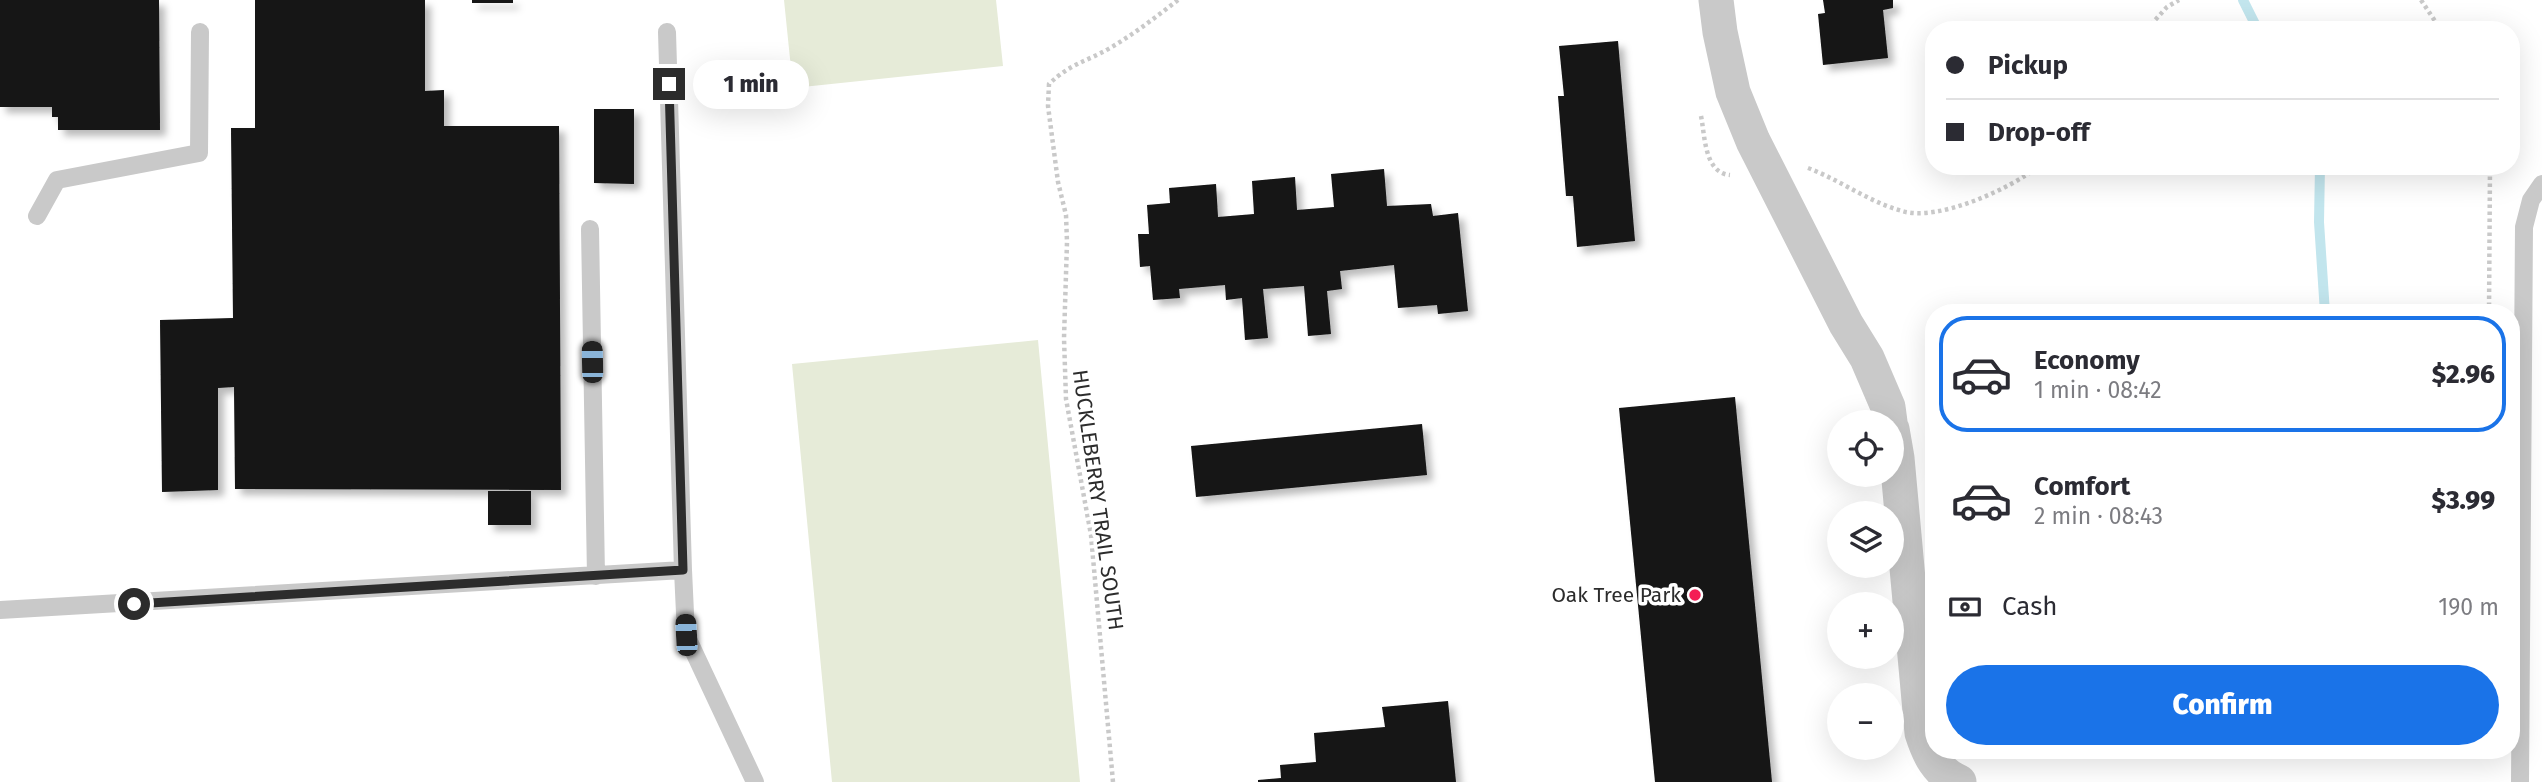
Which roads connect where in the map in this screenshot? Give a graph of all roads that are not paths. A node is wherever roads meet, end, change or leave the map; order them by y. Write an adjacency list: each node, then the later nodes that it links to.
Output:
1 (1716, 0): 8 (street)
2 (200, 32): 5 (lane)
3 (667, 32): 10 (lane)
4 (2542, 184): 7 (lane)
5 (37, 216)
6 (590, 229): 11 (lane)
7 (2533, 381): 17 (lane)
8 (1889, 410)
9 (1900, 487): 13 (street)
10 (683, 570): 11 (lane); 15 (lane)
11 (596, 576): 12 (lane)
12 (0, 610)
13 (1925, 742)
14 (1932, 759): 16 (street)
15 (755, 782)
16 (1959, 782)
17 (2520, 782)

